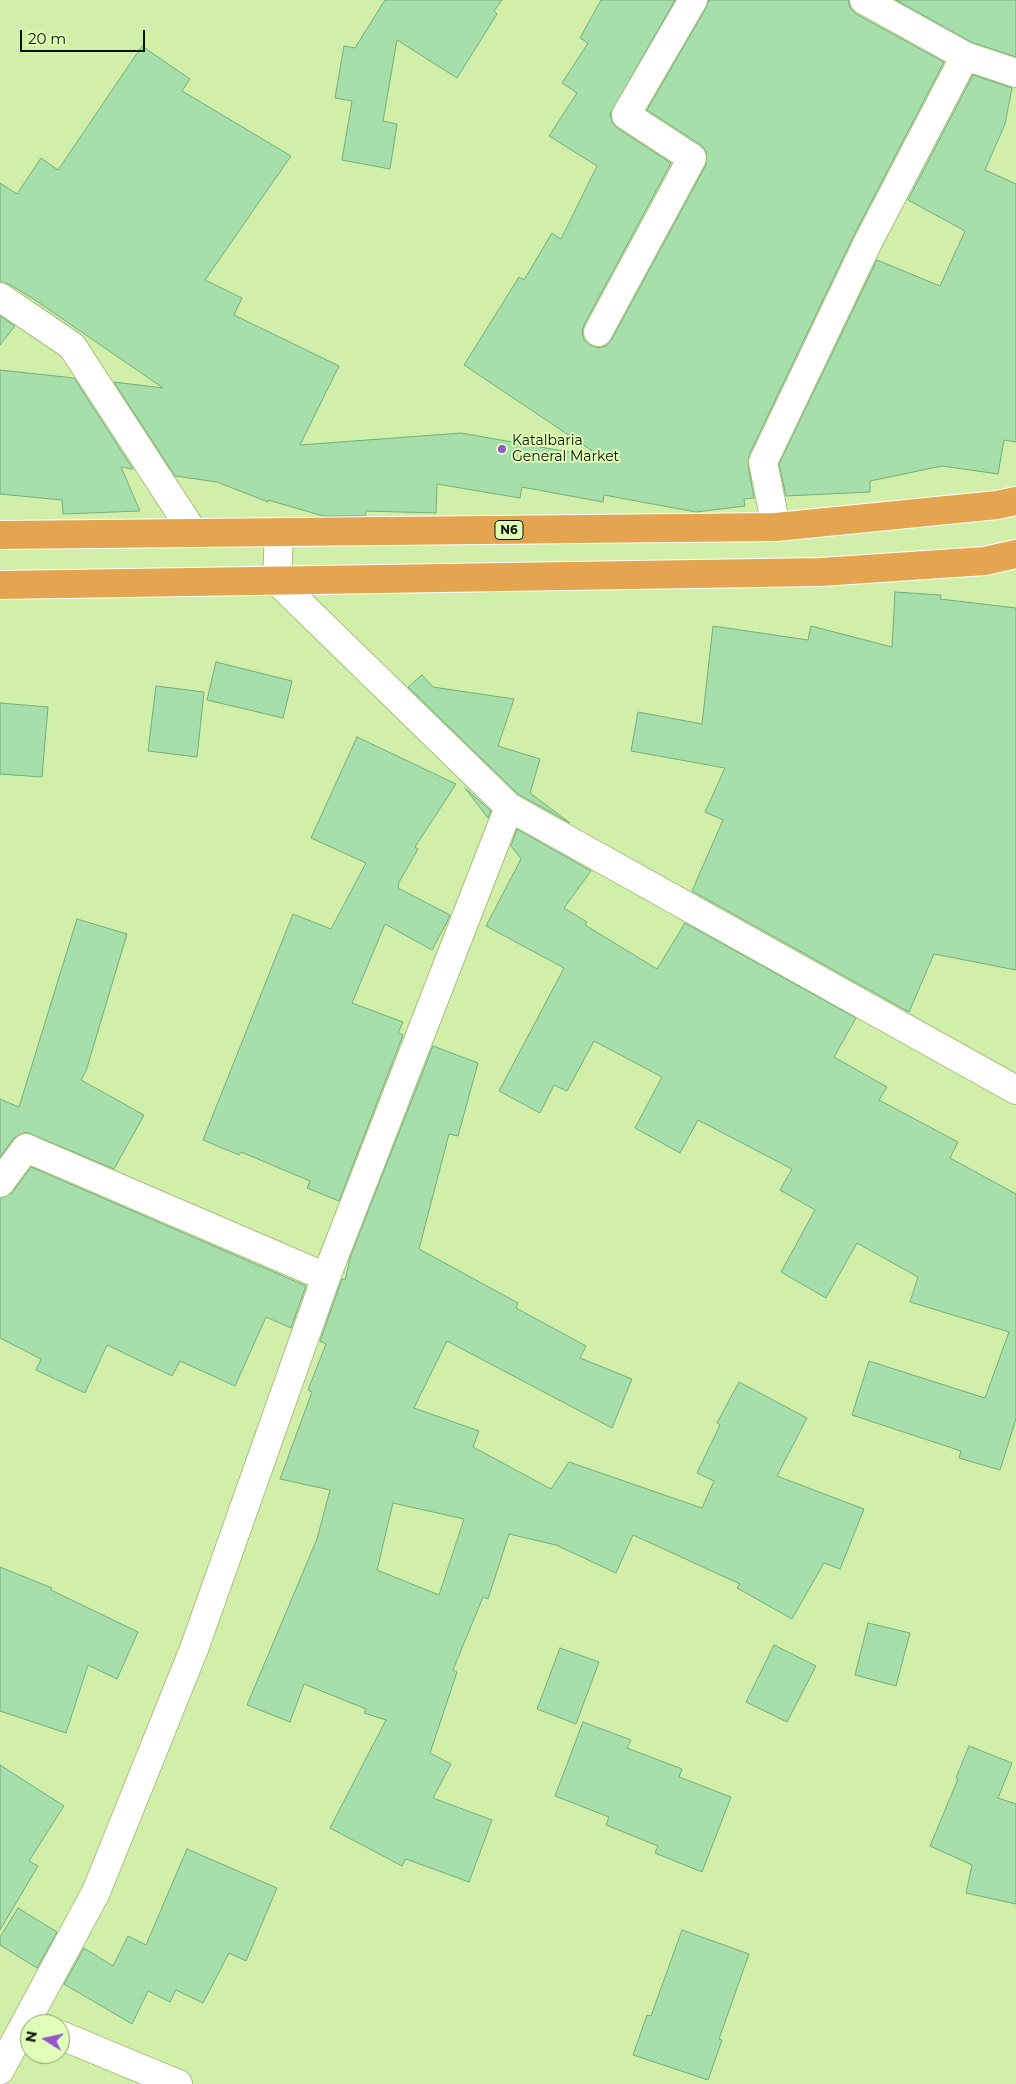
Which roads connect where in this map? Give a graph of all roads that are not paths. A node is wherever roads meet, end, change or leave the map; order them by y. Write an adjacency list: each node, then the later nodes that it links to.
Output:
1 (693, 0): 6 (street)
2 (864, 0): 3 (street)
3 (965, 56): 4 (street); 8 (street)
4 (1016, 73)
5 (0, 297): 9 (street)
6 (598, 332)
7 (1016, 501): 8 (highway, N6)
8 (776, 527): 10 (highway, N6)
9 (193, 532): 10 (highway, N6); 11 (highway, N6)
10 (279, 533): 13 (street)
11 (0, 534)
12 (1016, 554): 13 (highway)
13 (278, 581): 14 (highway); 15 (street)
14 (0, 585)
15 (509, 807): 16 (street); 18 (street)
16 (1016, 1090)
17 (0, 1183): 18 (street)
18 (326, 1277): 19 (street)
19 (34, 2014)
20 (20, 2038): 22 (street)
21 (70, 2039): 23 (street)
22 (0, 2070)
23 (178, 2084)

